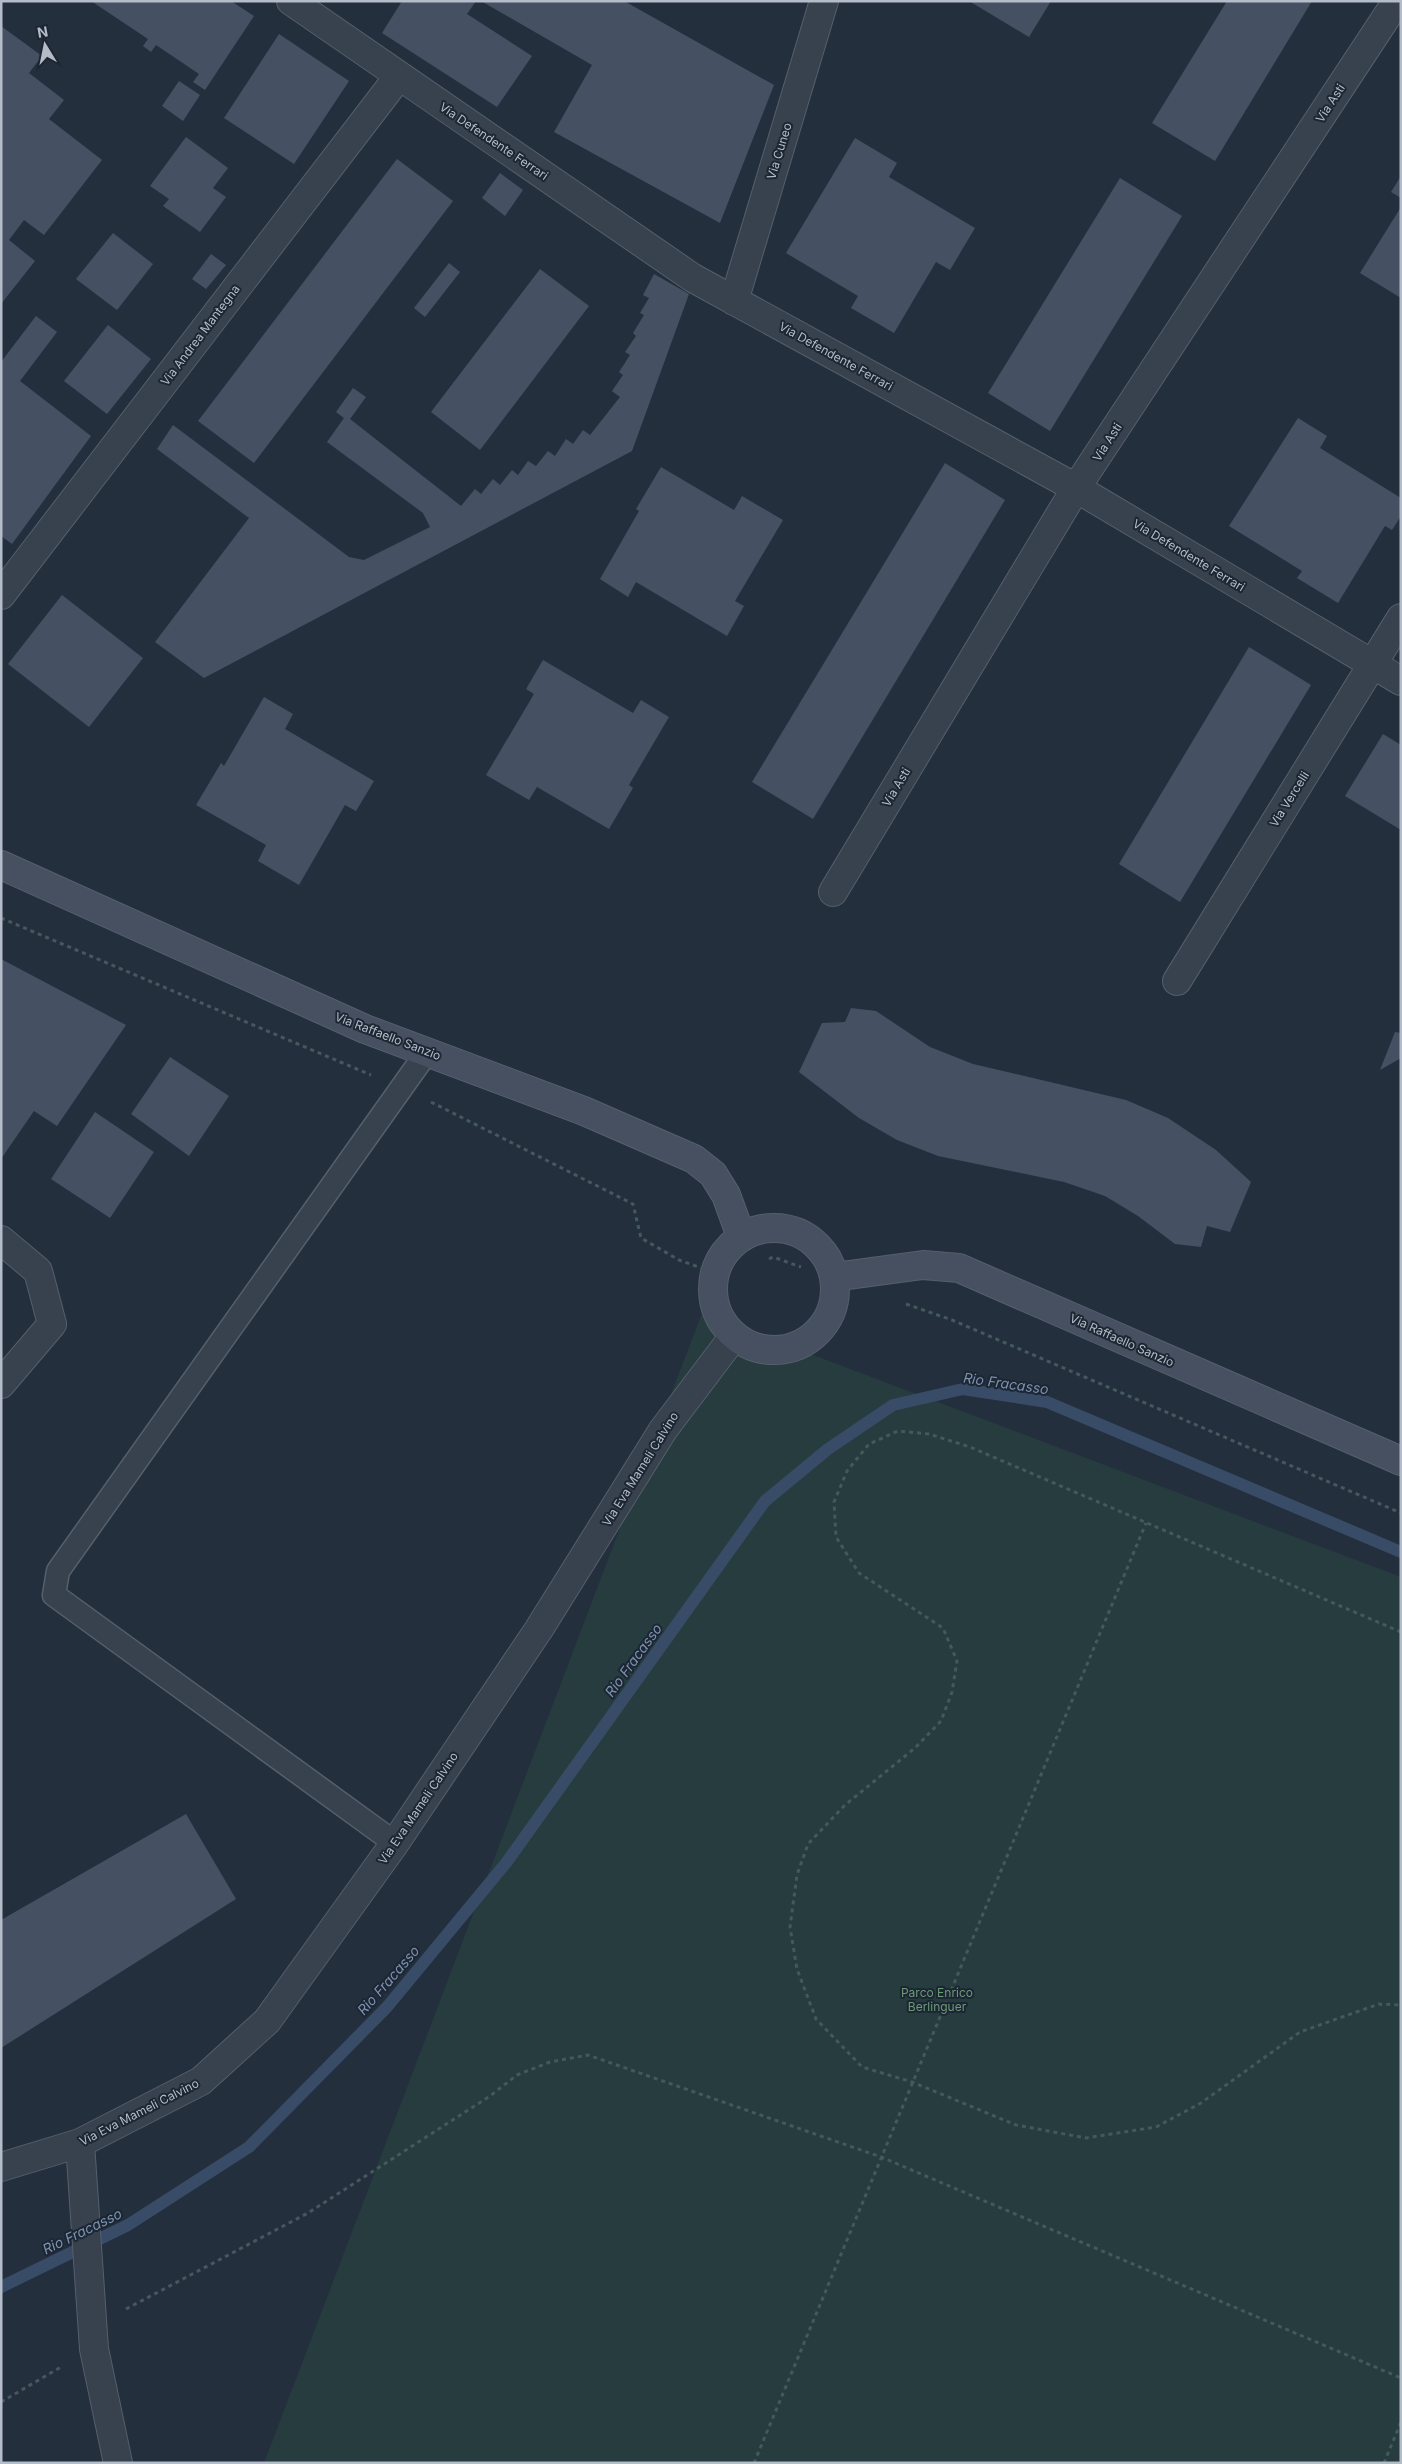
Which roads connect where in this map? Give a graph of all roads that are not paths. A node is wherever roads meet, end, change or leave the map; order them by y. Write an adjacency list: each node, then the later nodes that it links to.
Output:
1 (291, 1): 4 (street, Via Defendente Ferrari)
2 (824, 1): 5 (street, Via Cuneo)
3 (1397, 1): 6 (street, Via Asti)
4 (399, 76): 5 (street, Via Defendente Ferrari); 7 (street, Via Andrea Mantegna)
5 (734, 300): 6 (street, Via Defendente Ferrari)
6 (1076, 488): 9 (street, Via Defendente Ferrari); 12 (street, Via Asti)
7 (1, 595)
8 (1401, 618): 9 (street, Via Vercelli)
9 (1372, 664): 10 (street, Via Defendente Ferrari); 13 (street, Via Vercelli)
10 (1401, 681)
11 (1, 865): 14 (street, Via Raffaello Sanzio)
12 (833, 892)
13 (1177, 981)
14 (426, 1052): 15 (street, Via Raffaello Sanzio); 21 (lane)
15 (741, 1236): 17 (street); 18 (street)
16 (1, 1240): 19 (street)
17 (834, 1277): 18 (street); 20 (street, Via Raffaello Sanzio)
18 (734, 1336): 21 (street, Via Eva Mameli Calvino)
19 (1, 1384)
20 (1401, 1461)
21 (395, 1843): 22 (street, Via Eva Mameli Calvino)
22 (80, 2143): 23 (street, Via Eva Mameli Calvino); 24 (street)
23 (1, 2167)
24 (118, 2463)

